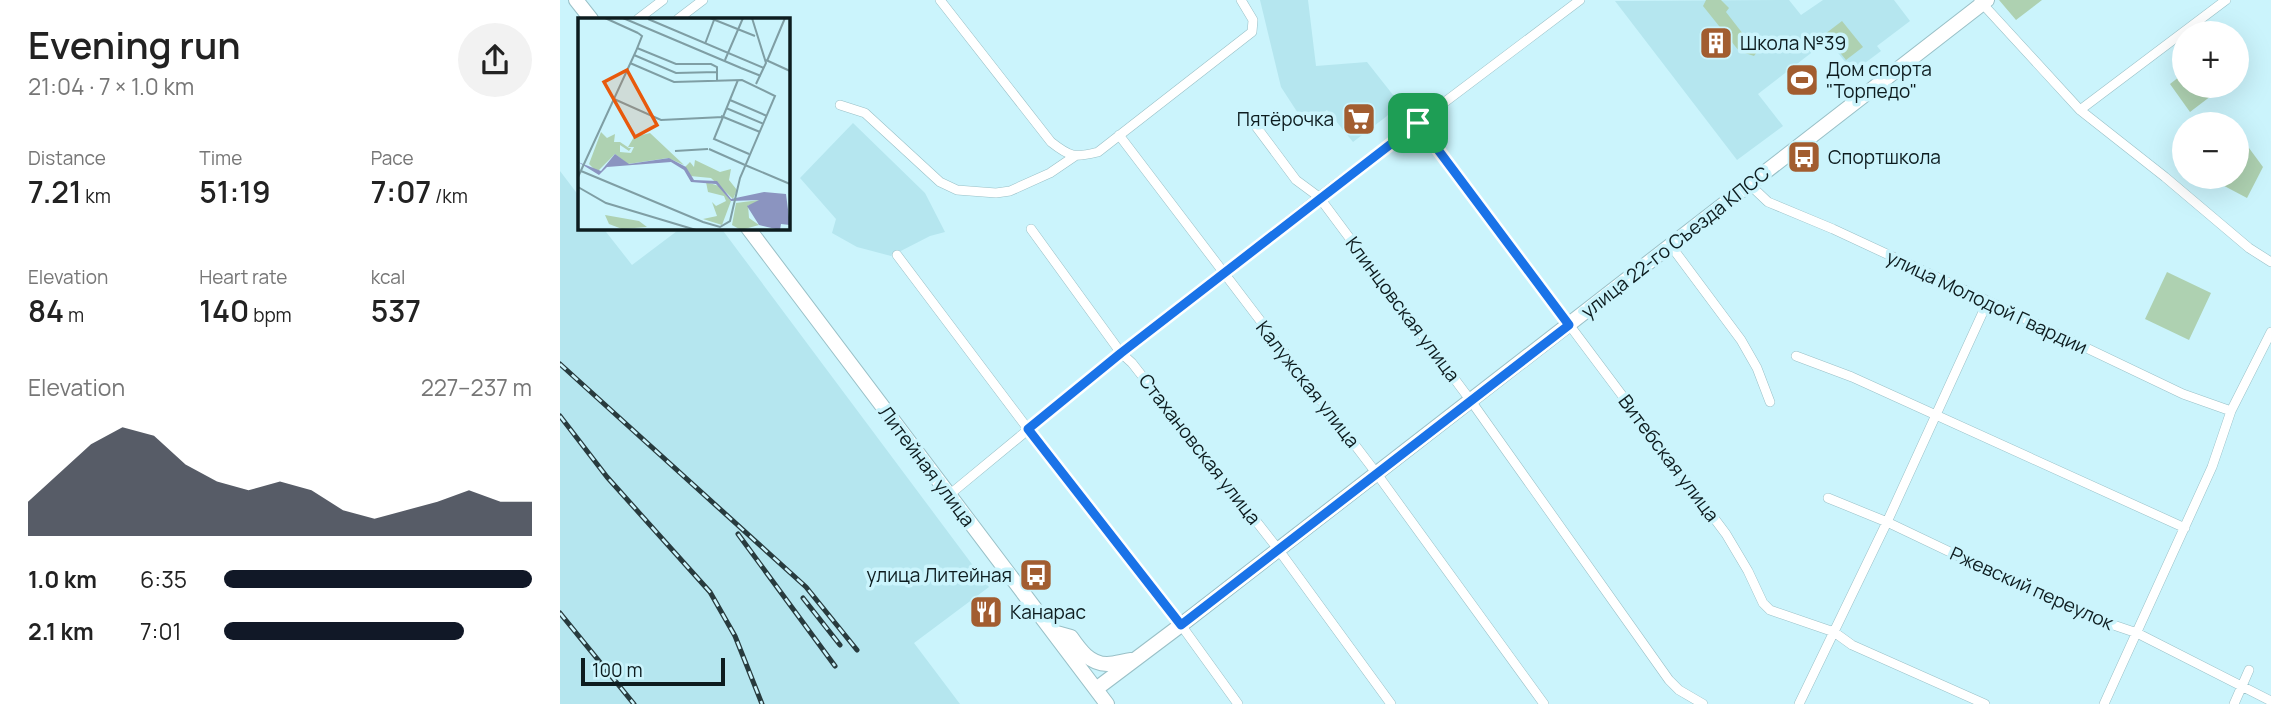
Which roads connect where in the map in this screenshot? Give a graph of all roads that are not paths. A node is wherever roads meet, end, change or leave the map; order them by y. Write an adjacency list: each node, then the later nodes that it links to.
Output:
1 (576, 0): 9 (main road)
2 (663, 0): 10 (street)
3 (703, 0): 11 (street)
4 (940, 0): 17 (street)
5 (1241, 0): 16 (street)
6 (1580, 0): 15 (street)
7 (2226, 0): 13 (street)
8 (1982, 1): 13 (street); 18 (main road, улица 22-го Съезда КПСС)
9 (590, 18)
10 (639, 18)
11 (679, 18)
12 (840, 105): 17 (street)
13 (2080, 110): 24 (street)
14 (1249, 117): 19 (street, Клинцовская улица)
15 (1418, 123): 19 (street); 27 (street, Витебская улица)
16 (1119, 135): 17 (street); 25 (street, Калужская улица)
17 (1075, 156)
18 (1749, 184): 22 (main road, улица 22-го Съезда КПСС); 26 (street, улица Молодой Гвардии)
19 (1320, 197): 25 (street); 31 (street, Клинцовская улица)
20 (749, 229): 37 (main road, Литейная улица)
21 (1031, 229): 29 (street, Стахановская улица)
22 (1671, 246): 27 (main road, улица 22-го Съезда КПСС); 32 (street)
23 (897, 255): 35 (street)
24 (2271, 262)
25 (1223, 274): 29 (street); 36 (street, Калужская улица)
26 (1988, 301): 33 (street, улица Молодой Гвардии); 34 (street)
27 (1569, 325): 31 (main road, улица 22-го Съезда КПСС); 44 (street, Витебская улица)
28 (2271, 332): 33 (street)
29 (1121, 353): 35 (street); 41 (street, Стахановская улица)
30 (1797, 356): 34 (street)
31 (1471, 401): 36 (main road, улица 22-го Съезда КПСС); 55 (street, Клинцовская улица)
32 (1770, 402)
33 (2231, 411): 40 (street)
34 (1934, 415): 39 (street); 40 (street)
35 (1028, 429): 37 (street); 42 (street)
36 (1377, 474): 41 (main road, улица 22-го Съезда КПСС); 54 (street, Калужская улица)
37 (949, 495): 43 (main road, Литейная улица)
38 (1828, 498): 39 (street, Ржевский переулок)
39 (1886, 522): 44 (street); 45 (street, Ржевский переулок)
40 (2185, 528): 45 (street)
41 (1278, 549): 42 (main road, улица 22-го Съезда КПСС); 53 (street, Стахановская улица)
42 (1181, 625): 46 (main road, улица 22-го Съезда КПСС); 52 (street)
43 (1053, 632): 46 (main road); 49 (main road, Литейная улица)
44 (1834, 632): 56 (street); 57 (street, Витебская улица)
45 (2137, 633): 48 (street, Ржевский переулок); 58 (street)
46 (1136, 660): 49 (main road, улица 22-го Съезда КПСС)
47 (2249, 670): 48 (street)
48 (2241, 687): 50 (street, Ржевский переулок); 59 (street)
49 (1096, 690): 51 (main road, Литейная улица)
50 (2271, 701)
51 (1107, 704)
52 (1238, 704)
53 (1391, 704)
54 (1544, 704)
55 (1703, 704)
56 (1799, 704)
57 (1985, 704)
58 (2104, 704)
59 (2234, 704)

